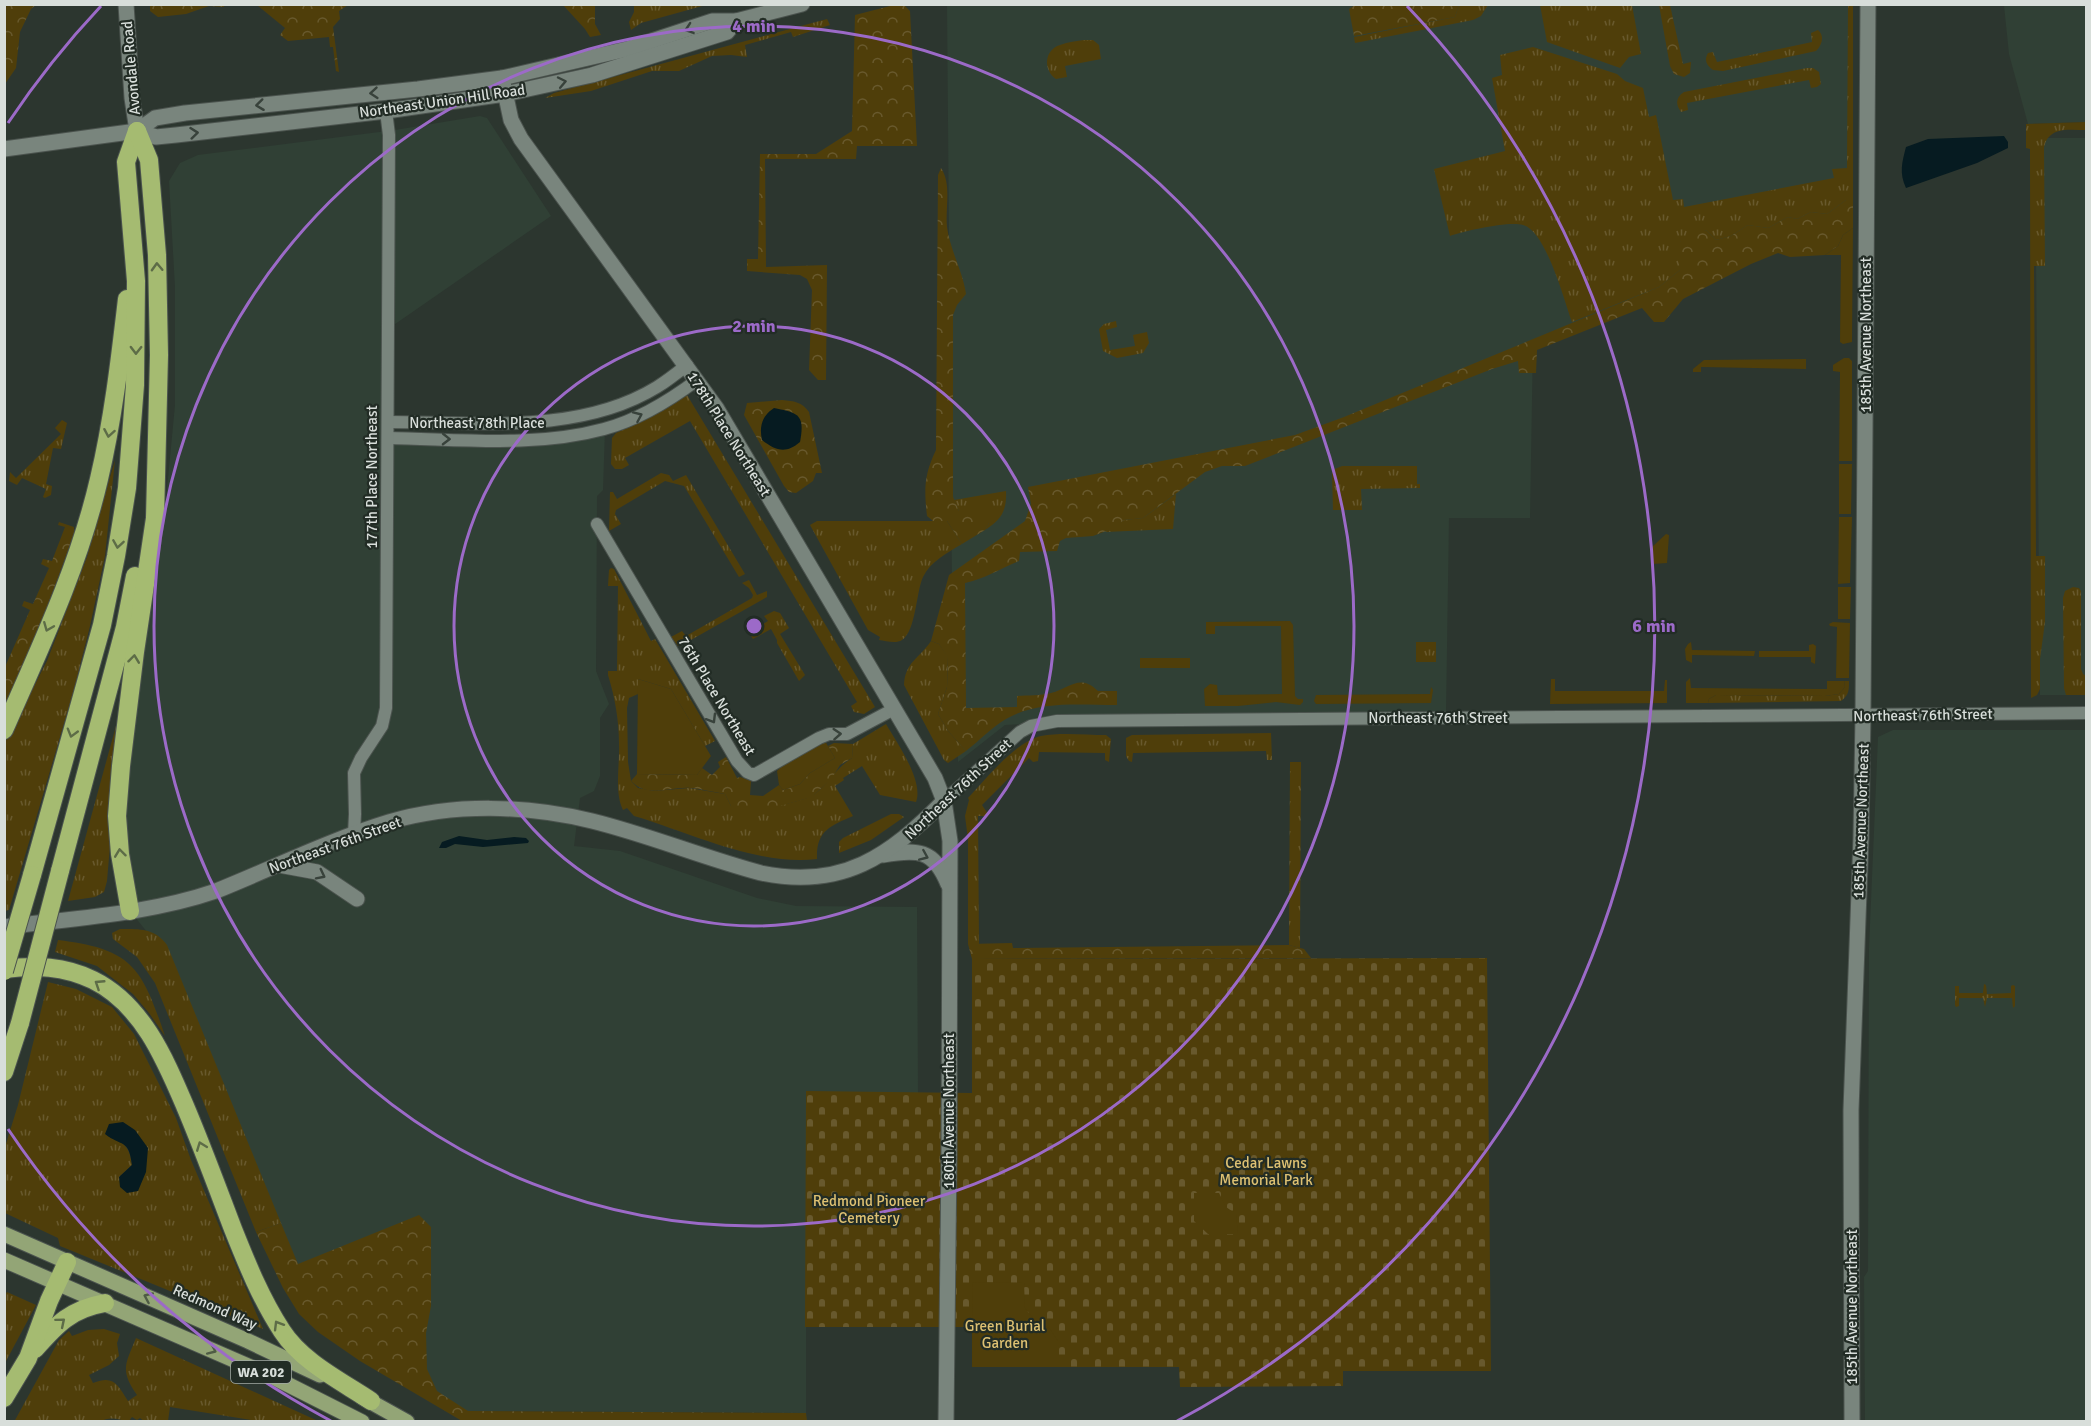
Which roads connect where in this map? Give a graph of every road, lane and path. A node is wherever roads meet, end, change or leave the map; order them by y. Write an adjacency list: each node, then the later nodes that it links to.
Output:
1 (126, 4): 8 (street, Avondale Road)
2 (802, 4): 4 (street, Northeast Union Hill Road)
3 (1868, 4): 19 (street, 185th Avenue Northeast)
4 (736, 21): 5 (street, Northeast Union Hill Road, one-way to 5); 6 (street, Northeast Union Hill Road, one-way to 4)
5 (502, 78): 6 (street, 178th Place Northeast); 8 (street, Northeast Union Hill Road, one-way to 8)
6 (505, 94): 7 (street, Northeast Union Hill Road); 11 (street, 178th Place Northeast)
7 (386, 111): 8 (street, Northeast Union Hill Road, one-way to 7); 13 (street, 177th Place Northeast)
8 (137, 131): 9 (street, Northeast Union Hill Road); 10 (highway); 14 (highway, one-way to 8)
9 (4, 149)
10 (133, 229): 20 (highway, one-way to 20); 29 (highway, one-way to 29, bridge)
11 (687, 365): 12 (street, 178th Place Northeast); 13 (street, Northeast 78th Place)
12 (697, 380): 15 (street, Northeast 78th Place, one-way to 12); 17 (street, 178th Place Northeast)
13 (388, 422): 15 (street, 177th Place Northeast)
14 (156, 431): 27 (highway, one-way to 14); 30 (highway, bridge)
15 (388, 438): 22 (street, 177th Place Northeast)
16 (597, 524): 17 (street, 76th Place Northeast, one-way to 17)
17 (894, 709): 21 (street, 178th Place Northeast)
18 (2086, 713): 19 (street, Northeast 76th Street)
19 (1863, 715): 21 (street, Northeast 76th Street); 42 (street, 185th Avenue Northeast)
20 (4, 730)
21 (944, 801): 23 (street, Northeast 76th Street); 25 (street, 180th Avenue Northeast)
22 (354, 834): 23 (street, Northeast 76th Street); 24 (street, Northeast 76th Street)
23 (880, 856): 25 (street, one-way to 25)
24 (279, 865): 26 (street, one-way to 26); 27 (street, Northeast 76th Street)
25 (950, 889): 41 (street, 180th Avenue Northeast)
26 (357, 899)
27 (130, 911): 28 (street, Northeast 76th Street)
28 (4, 927)
29 (4, 970): 38 (highway, one-way to 29)
30 (4, 1072)
31 (4, 1234): 33 (main road, Redmond Way / WA 202)
32 (4, 1260): 34 (main road, WA 202)
33 (67, 1262): 34 (highway); 38 (main road, Redmond Way / WA 202, one-way to 33)
34 (57, 1282): 35 (main road, WA 202); 36 (highway)
35 (105, 1303): 36 (highway, one-way to 35); 39 (main road, WA 202, one-way to 39)
36 (28, 1358): 37 (highway)
37 (4, 1398)
38 (371, 1401): 40 (main road, Redmond Way / WA 202)
39 (362, 1422)
40 (407, 1422)
41 (946, 1422)
42 (1852, 1422)

